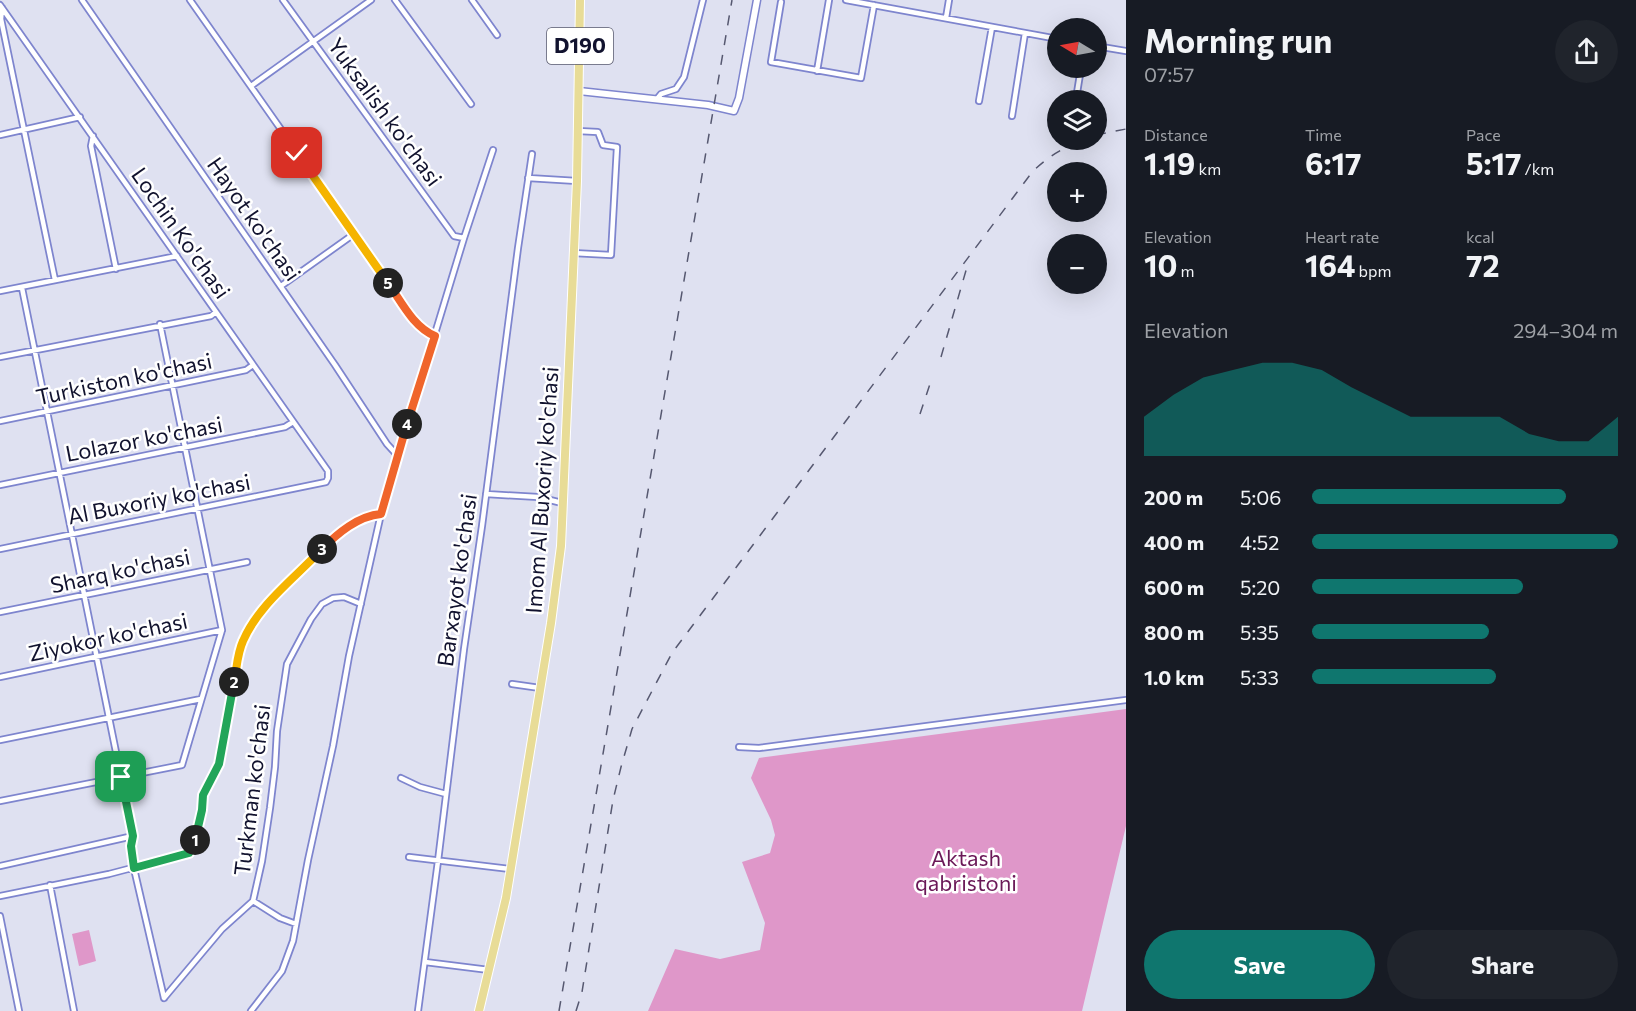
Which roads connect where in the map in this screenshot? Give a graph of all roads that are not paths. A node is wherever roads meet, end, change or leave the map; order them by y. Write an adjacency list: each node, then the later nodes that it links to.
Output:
1 (82, 0): 47 (street, Hayot ko'chasi)
2 (190, 0): 26 (street)
3 (283, 0): 22 (street, Yuksalish ko'chasi)
4 (371, 0): 22 (street)
5 (395, 0): 30 (street)
6 (472, 0): 20 (street)
7 (580, 0): 27 (main road, Imom Al Buxoriy ko'chasi / D190)
8 (703, 0): 28 (street)
9 (757, 0): 28 (street, D190)
10 (829, 0): 25 (street)
11 (846, 0): 13 (street)
12 (949, 0): 17 (street)
13 (856, 1): 15 (street)
14 (781, 2): 25 (street)
15 (873, 5): 17 (street); 25 (street)
16 (1, 6): 32 (street, Lochin Ko'chasi); 33 (street)
17 (946, 18): 18 (street)
18 (992, 27): 19 (street); 29 (street)
19 (1025, 33): 21 (street); 31 (street)
20 (497, 36)
21 (1047, 37)
22 (312, 41): 26 (street); 42 (street, Yuksalish ko'chasi)
23 (1107, 48): 24 (street)
24 (1126, 51)
25 (817, 71)
26 (251, 86): 41 (street)
27 (579, 91): 28 (street, D190); 34 (main road, Imom Al Buxoriy ko'chasi)
28 (657, 99)
29 (979, 101)
30 (471, 104)
31 (1012, 116)
32 (80, 117): 33 (street); 36 (street, Lochin Ko'chasi)
33 (25, 130): 35 (street); 46 (street)
34 (578, 131): 40 (main road, Imom Al Buxoriy ko'chasi); 43 (street)
35 (0, 135)
36 (93, 136): 44 (street, Lochin Ko'chasi); 45 (street)
37 (493, 150): 42 (street)
38 (532, 154): 39 (street, Barxayot ko'chasi)
39 (528, 178): 40 (street); 65 (street, Barxayot ko'chasi)
40 (577, 180): 43 (main road, Imom Al Buxoriy ko'chasi)
41 (354, 234): 47 (street); 52 (street)
42 (464, 238): 52 (street)
43 (573, 253): 66 (main road, Imom Al Buxoriy ko'chasi)
44 (177, 256): 45 (street); 50 (street, Lochin Ko'chasi)
45 (116, 269): 46 (street)
46 (55, 280): 48 (street)
47 (281, 286): 61 (street, Hayot ko'chasi)
48 (22, 288): 49 (street); 53 (street)
49 (0, 291)
50 (216, 312): 51 (street); 55 (street, Lochin Ko'chasi)
51 (160, 324): 53 (street); 56 (street)
52 (435, 336): 61 (street)
53 (34, 350): 54 (street); 57 (street)
54 (0, 357)
55 (253, 366): 56 (street, Turkiston ko'chasi); 59 (street, Lochin Ko'chasi)
56 (172, 385): 57 (street, Turkiston ko'chasi); 60 (street)
57 (46, 412): 58 (street, Turkiston ko'chasi); 62 (street)
58 (0, 421)
59 (293, 422): 60 (street, Lolazor ko'chasi); 63 (street, Lochin Ko'chasi)
60 (185, 447): 62 (street, Lolazor ko'chasi); 67 (street)
61 (398, 456): 68 (street)
62 (59, 473): 64 (street, Lolazor ko'chasi); 69 (street)
63 (326, 482): 67 (street, Al Buxoriy ko'chasi)
64 (0, 485)
65 (486, 494): 66 (street); 88 (street, Barxayot ko'chasi)
66 (562, 503): 80 (main road, Imom Al Buxoriy ko'chasi)
67 (197, 508): 69 (street, Al Buxoriy ko'chasi); 72 (street)
68 (381, 514): 74 (street); 94 (street)
69 (72, 534): 70 (street, Al Buxoriy ko'chasi); 73 (street)
70 (0, 549)
71 (247, 562): 72 (street, Sharq ko'chasi)
72 (210, 570): 73 (street, Sharq ko'chasi); 76 (street)
73 (84, 596): 75 (street, Sharq ko'chasi); 77 (street)
74 (361, 604): 98 (street, Turkman ko'chasi); 100 (street)
75 (0, 612)
76 (222, 630): 77 (street, Ziyokor ko'chasi); 81 (street)
77 (97, 656): 78 (street, Ziyokor ko'chasi); 83 (street)
78 (0, 676)
79 (512, 684): 80 (street)
80 (540, 688): 95 (main road, Imom Al Buxoriy ko'chasi)
81 (201, 699): 83 (street); 86 (street)
82 (1126, 700): 85 (street)
83 (109, 718): 84 (street); 86 (street)
84 (0, 740)
85 (740, 747)
86 (121, 777): 89 (street); 90 (street)
87 (401, 778): 88 (street)
88 (446, 794): 92 (street, Barxayot ko'chasi)
89 (0, 801)
90 (133, 836): 93 (street); 94 (street)
91 (409, 857): 92 (street)
92 (438, 861): 95 (street); 101 (street, Barxayot ko'chasi)
93 (0, 866)
94 (134, 868): 96 (street); 98 (street, Turkman ko'chasi)
95 (510, 869): 102 (main road, Imom Al Buxoriy ko'chasi)
96 (50, 885): 97 (street); 104 (street)
97 (0, 896)
98 (253, 901): 100 (street)
99 (0, 916): 103 (street)
100 (296, 924): 105 (street)
101 (425, 962): 102 (street); 106 (street, Barxayot ko'chasi)
102 (489, 970): 107 (main road, Imom Al Buxoriy ko'chasi)
103 (19, 1011)
104 (74, 1011)
105 (251, 1011)
106 (418, 1011)
107 (479, 1011)

